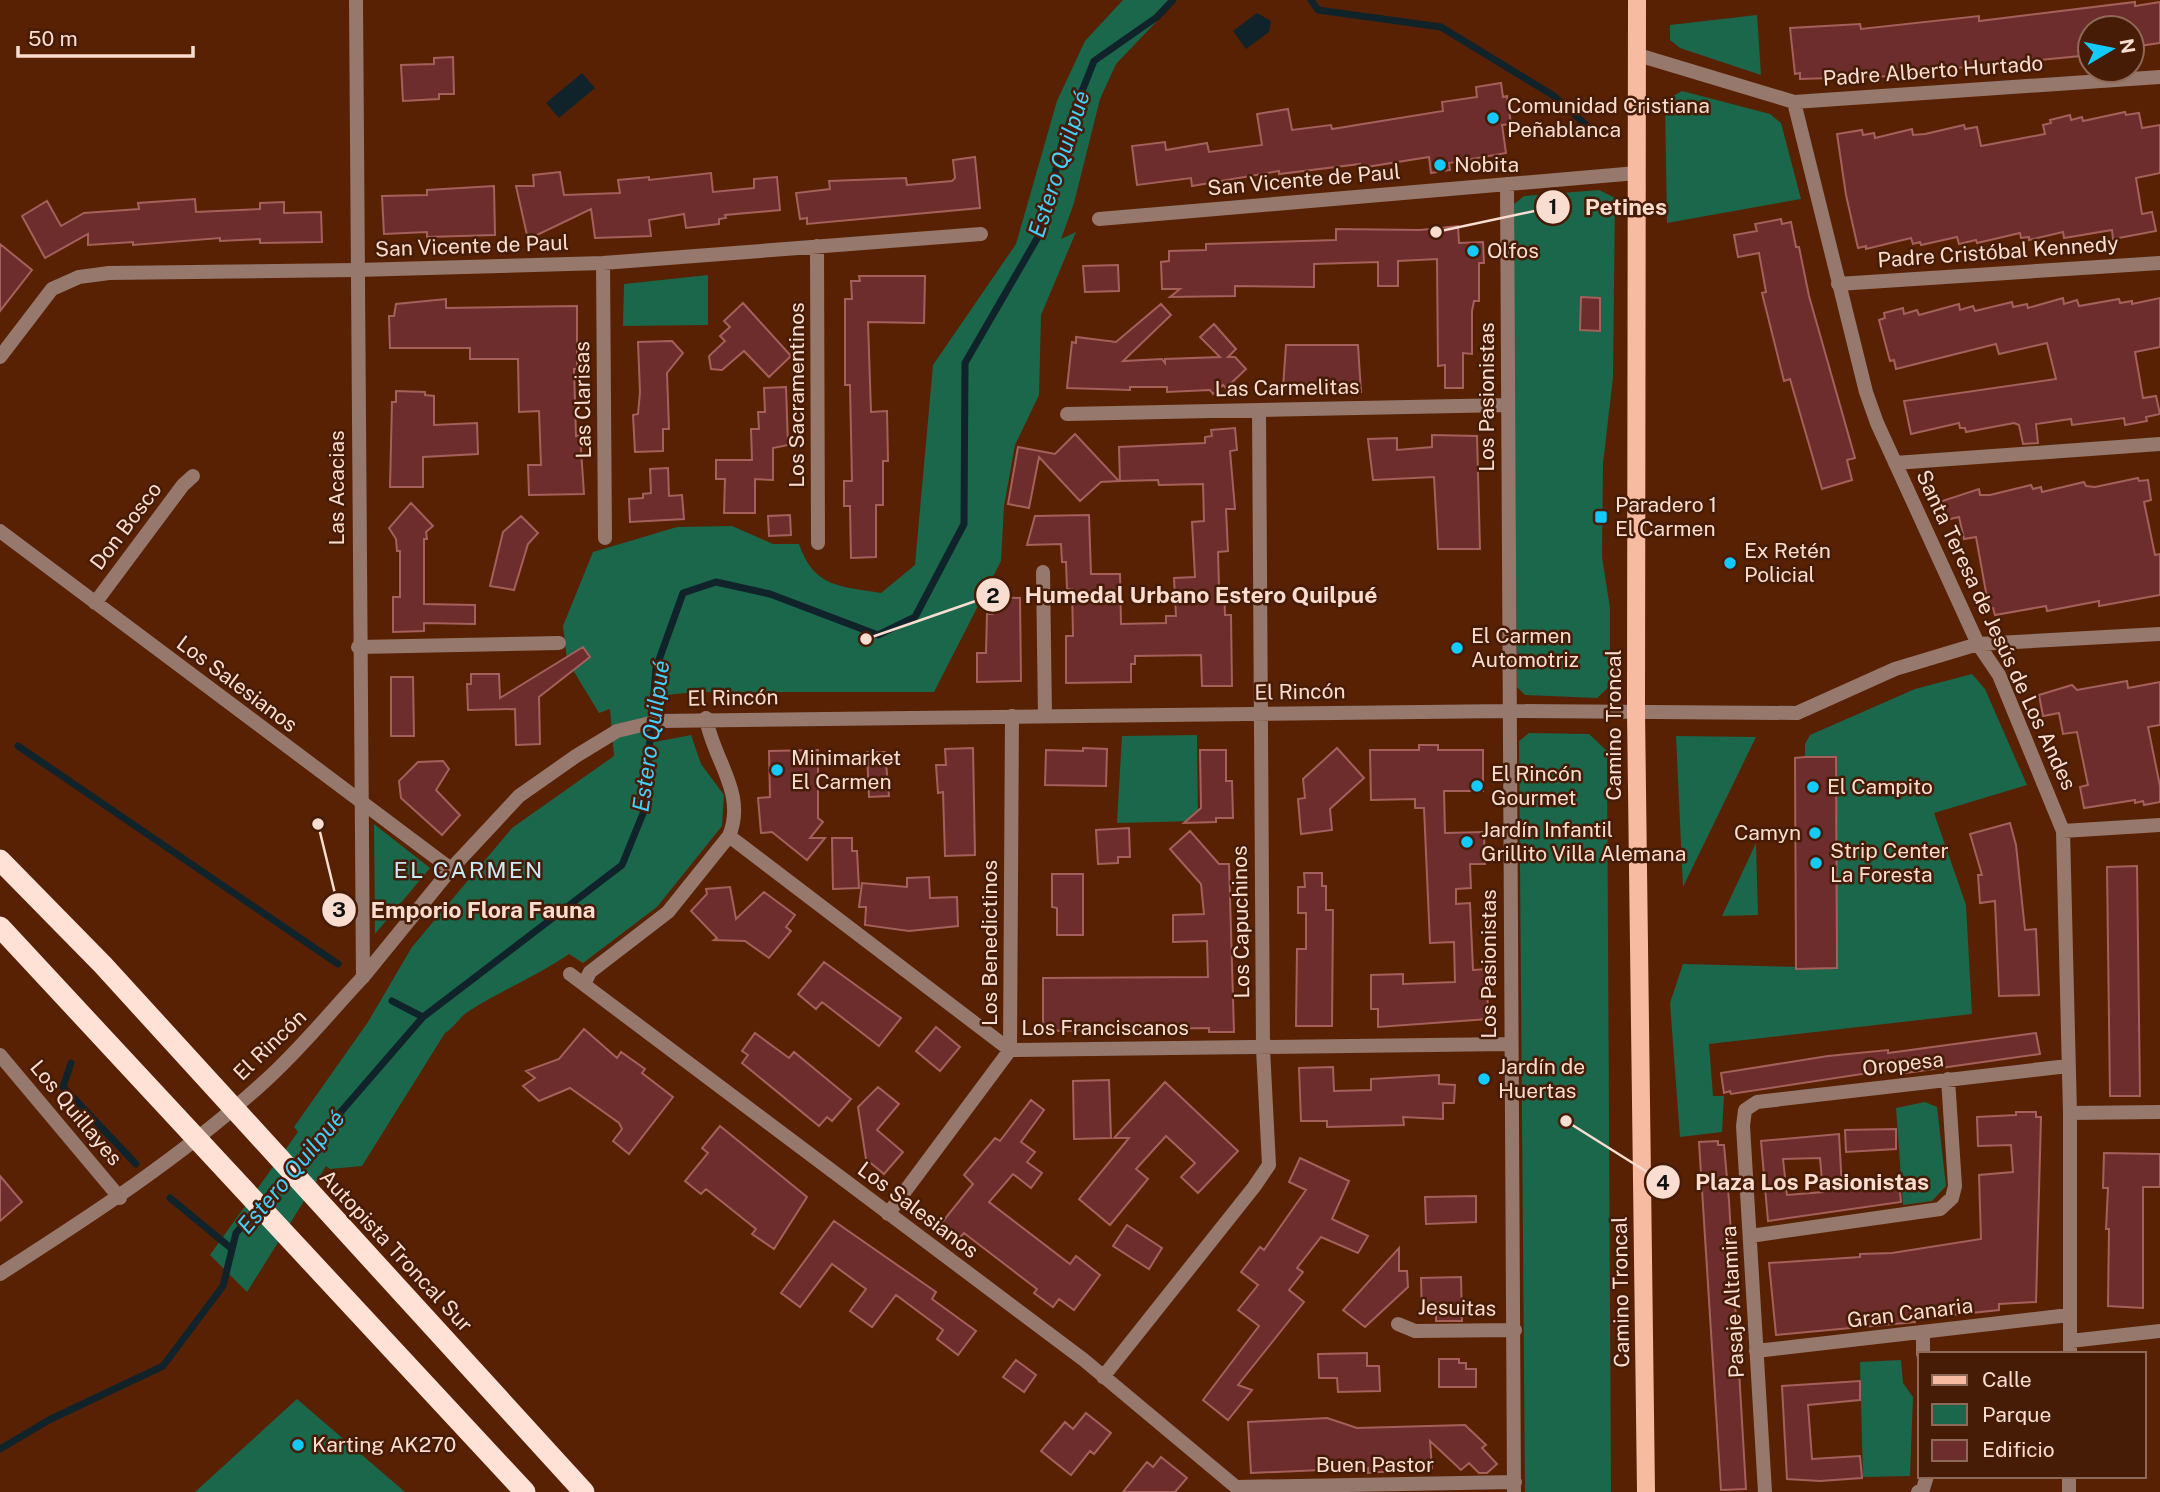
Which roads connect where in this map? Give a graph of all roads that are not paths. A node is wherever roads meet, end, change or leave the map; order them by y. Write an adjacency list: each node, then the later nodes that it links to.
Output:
1 (356, 0): 13 (street, Las Acacias)
2 (1637, 0): 3 (main road, Camino Troncal)
3 (1638, 55): 5 (street); 6 (main road, Camino Troncal)
4 (2160, 77): 5 (street, Padre Alberto Hurtado)
5 (1794, 102): 14 (street, Santa Teresa de Jesús de Los Andes)
6 (1637, 173): 7 (street, San Vicente de Paul); 32 (main road, Camino Troncal)
7 (1507, 184): 8 (street, San Vicente de Paul); 16 (street, Los Pasionistas)
8 (1099, 219)
9 (981, 234): 10 (street, San Vicente de Paul)
10 (817, 246): 11 (street, San Vicente de Paul); 24 (street, Los Sacramentinos)
11 (603, 262): 13 (street, San Vicente de Paul); 23 (street, Las Clarisas)
12 (2160, 263): 14 (street, Padre Cristóbal Kennedy)
13 (357, 270): 15 (street, San Vicente de Paul); 30 (street, Las Acacias)
14 (1838, 284): 20 (street, Santa Teresa de Jesús de Los Andes)
15 (0, 357)
16 (1508, 405): 17 (street, Las Carmelitas); 31 (street, Los Pasionistas)
17 (1259, 410): 18 (street, Las Carmelitas); 33 (street, Los Capuchinos)
18 (1066, 414)
19 (2160, 444): 20 (street)
20 (1895, 463): 29 (street, Santa Teresa de Jesús de Los Andes)
21 (193, 476): 26 (street, Don Bosco)
22 (0, 531): 26 (street, Los Salesianos)
23 (605, 538)
24 (818, 543)
25 (1042, 572): 35 (street)
26 (95, 603): 37 (street, Los Salesianos)
27 (2160, 634): 29 (street, El Rincón)
28 (559, 643): 30 (street)
29 (1979, 644): 32 (street, El Rincón); 39 (street, Santa Teresa de Jesús de Los Andes)
30 (358, 647): 37 (street, Las Acacias)
31 (1508, 711): 32 (street, El Rincón); 33 (street, El Rincón); 47 (street, Los Pasionistas)
32 (1636, 712): 73 (main road, Camino Troncal)
33 (1260, 714): 35 (street, El Rincón); 48 (street, Los Capuchinos)
34 (1012, 716): 35 (street, El Rincón); 36 (street, El Rincón); 49 (street, Los Benedictinos)
35 (1045, 716)
36 (706, 718): 40 (street); 42 (street, El Rincón)
37 (362, 804): 42 (street, Los Salesianos); 45 (street, Las Acacias)
38 (2160, 825): 39 (street)
39 (2063, 831): 51 (street, Santa Teresa de Jesús de Los Andes)
40 (729, 836): 46 (street); 49 (street, Los Franciscanos)
41 (0, 860): 72 (highway, Autopista Troncal Sur)
42 (451, 869): 45 (street, El Rincón)
43 (0, 928): 71 (highway)
44 (570, 974): 46 (street, Los Salesianos)
45 (363, 977): 56 (street, El Rincón)
46 (584, 984): 57 (street, Los Salesianos)
47 (1511, 1044): 48 (street, Los Franciscanos); 62 (street, Los Pasionistas)
48 (1264, 1049): 49 (street, Los Franciscanos); 68 (street, Los Capuchinos)
49 (1010, 1050): 57 (street, Los Benedictinos)
50 (0, 1055): 56 (street, Los Quillayes)
51 (2068, 1066): 52 (street, Oropesa); 55 (street, Santa Teresa de Jesús de Los Andes)
52 (1948, 1079): 53 (street, Oropesa); 58 (street)
53 (1745, 1110): 58 (street, Pasaje Altamira)
54 (2160, 1112): 55 (street)
55 (2070, 1113): 60 (street, Santa Teresa de Jesús de Los Andes)
56 (120, 1198): 59 (street, El Rincón)
57 (888, 1214): 68 (street, Los Salesianos)
58 (1750, 1236): 66 (street, Pasaje Altamira)
59 (0, 1274)
60 (2069, 1315): 64 (street, Gran Canaria); 65 (street, Santa Teresa de Jesús de Los Andes)
61 (1398, 1324): 62 (street, Jesuitas)
62 (1515, 1330): 69 (street, Los Pasionistas)
63 (2160, 1331): 65 (street)
64 (1923, 1333): 66 (street, Gran Canaria); 67 (street)
65 (2070, 1347)
66 (1756, 1352): 74 (street, Pasaje Altamira)
67 (1923, 1352)
68 (1104, 1377): 70 (street, Los Salesianos)
69 (1514, 1487): 70 (street, Buen Pastor)
70 (1239, 1489)
71 (525, 1492)
72 (584, 1492)
73 (1646, 1492)
74 (1765, 1492)

